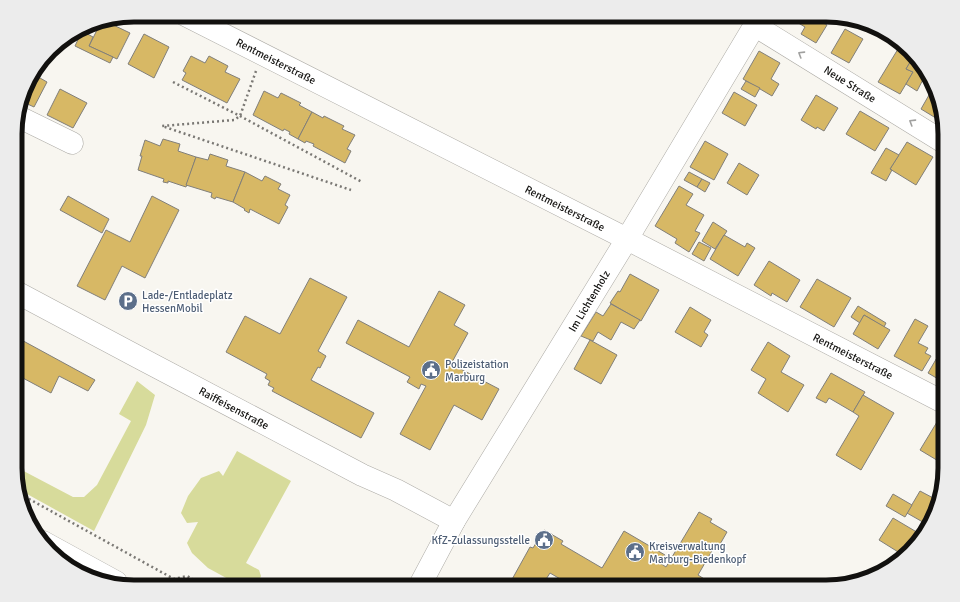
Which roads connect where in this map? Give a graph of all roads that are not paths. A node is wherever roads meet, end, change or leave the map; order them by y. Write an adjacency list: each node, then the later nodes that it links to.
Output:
1 (199, 22): 7 (street, Rentmeisterstraße)
2 (756, 22): 7 (street, Im Lichtenholz)
3 (760, 22): 5 (street, Neue Straße, one-way to 3)
4 (23, 119): 6 (street)
5 (938, 138)
6 (72, 143)
7 (627, 239): 9 (street, Rentmeisterstraße); 10 (street, Im Lichtenholz)
8 (22, 295): 10 (street, Raiffeisenstraße)
9 (938, 399)
10 (454, 521): 13 (street, Im Lichtenholz)
11 (59, 551): 12 (street)
12 (105, 576)
13 (423, 580)

